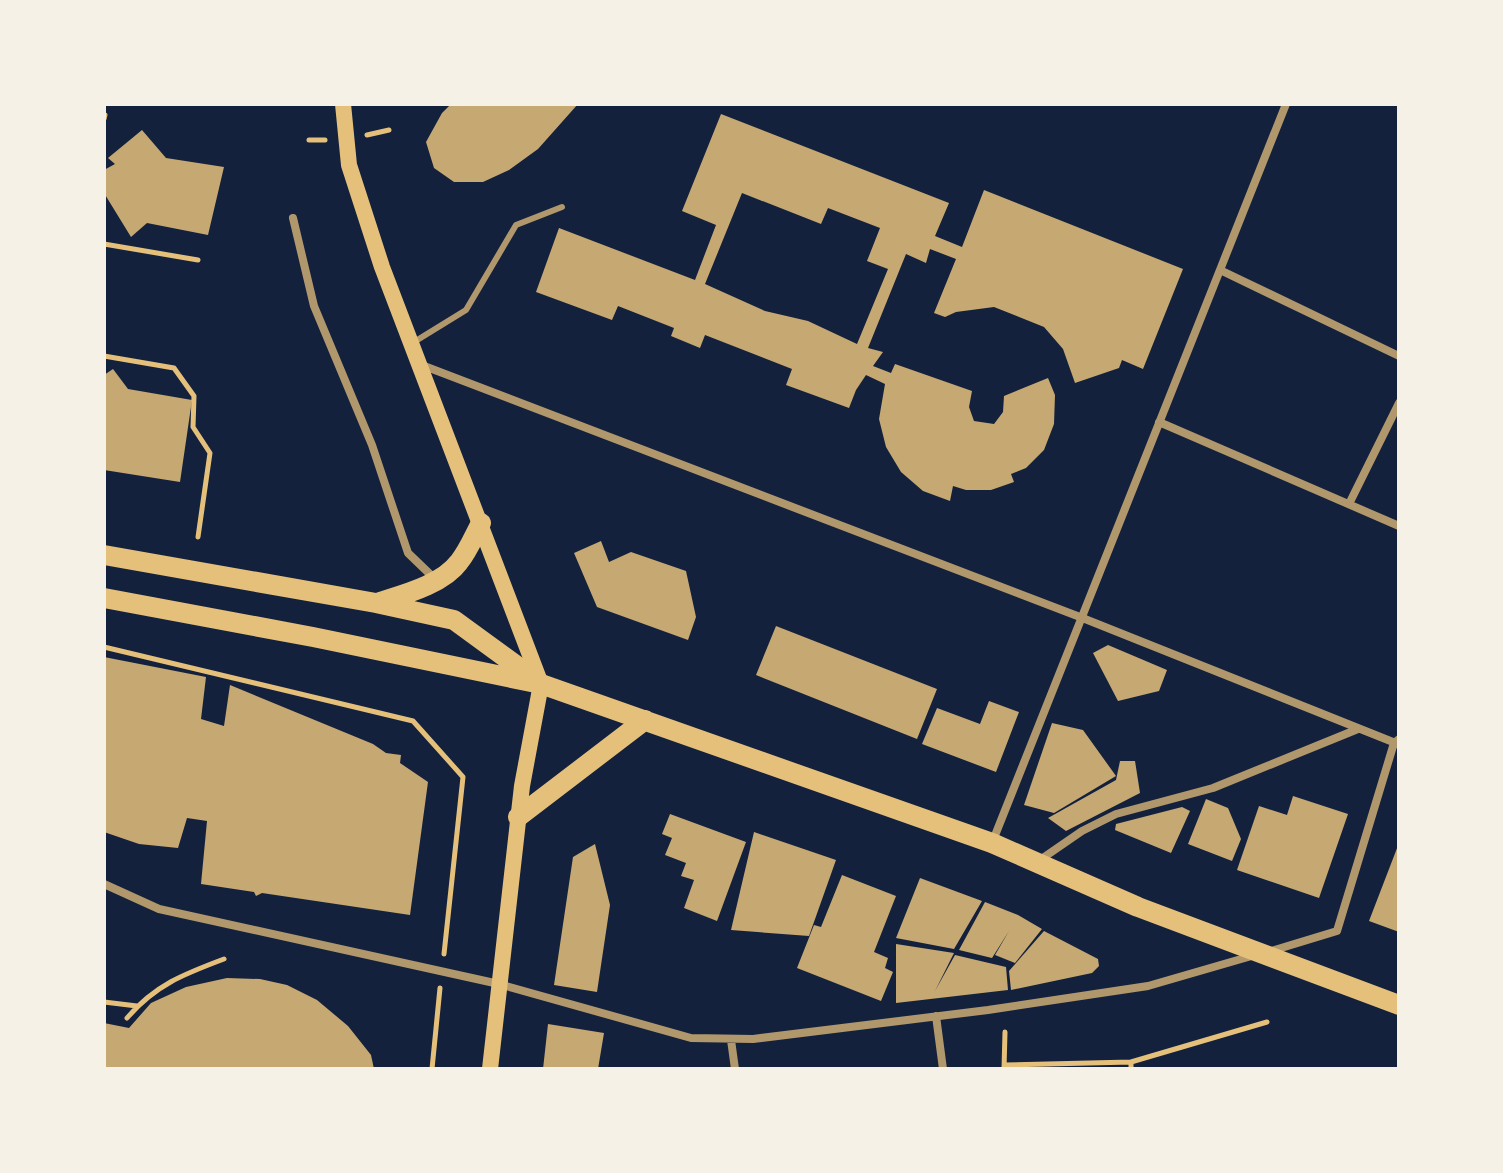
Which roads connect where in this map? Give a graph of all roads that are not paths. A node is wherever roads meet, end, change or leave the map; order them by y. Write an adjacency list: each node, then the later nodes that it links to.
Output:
1 (343, 104): 6 (main road)
2 (1286, 104): 5 (street)
3 (562, 207): 6 (lane)
4 (293, 218): 15 (street)
5 (1220, 270): 7 (street); 10 (street)
6 (411, 344): 8 (main road)
7 (1399, 356)
8 (418, 364): 12 (main road); 18 (street)
9 (1399, 403): 11 (street)
10 (1159, 422): 11 (street); 18 (street)
11 (1349, 504): 13 (street)
12 (481, 523): 15 (main road); 19 (main road)
13 (1399, 526)
14 (104, 555): 17 (main road)
15 (435, 580): 17 (main road)
16 (104, 598): 19 (main road)
17 (376, 603): 19 (main road)
18 (1080, 617): 21 (street); 24 (street)
19 (541, 684): 20 (main road); 23 (main road)
20 (645, 720): 23 (main road); 24 (main road)
21 (1358, 729): 22 (street); 25 (street)
22 (1397, 742): 27 (street)
23 (518, 817): 28 (main road)
24 (992, 843): 25 (main road)
25 (1037, 863): 27 (main road)
26 (104, 884): 28 (street)
27 (1263, 953): 29 (main road); 30 (street)
28 (499, 984): 31 (street); 32 (main road)
29 (1399, 1005)
30 (936, 1016): 31 (street); 34 (street)
31 (731, 1040): 33 (street)
32 (490, 1069)
33 (735, 1069)
34 (943, 1069)

